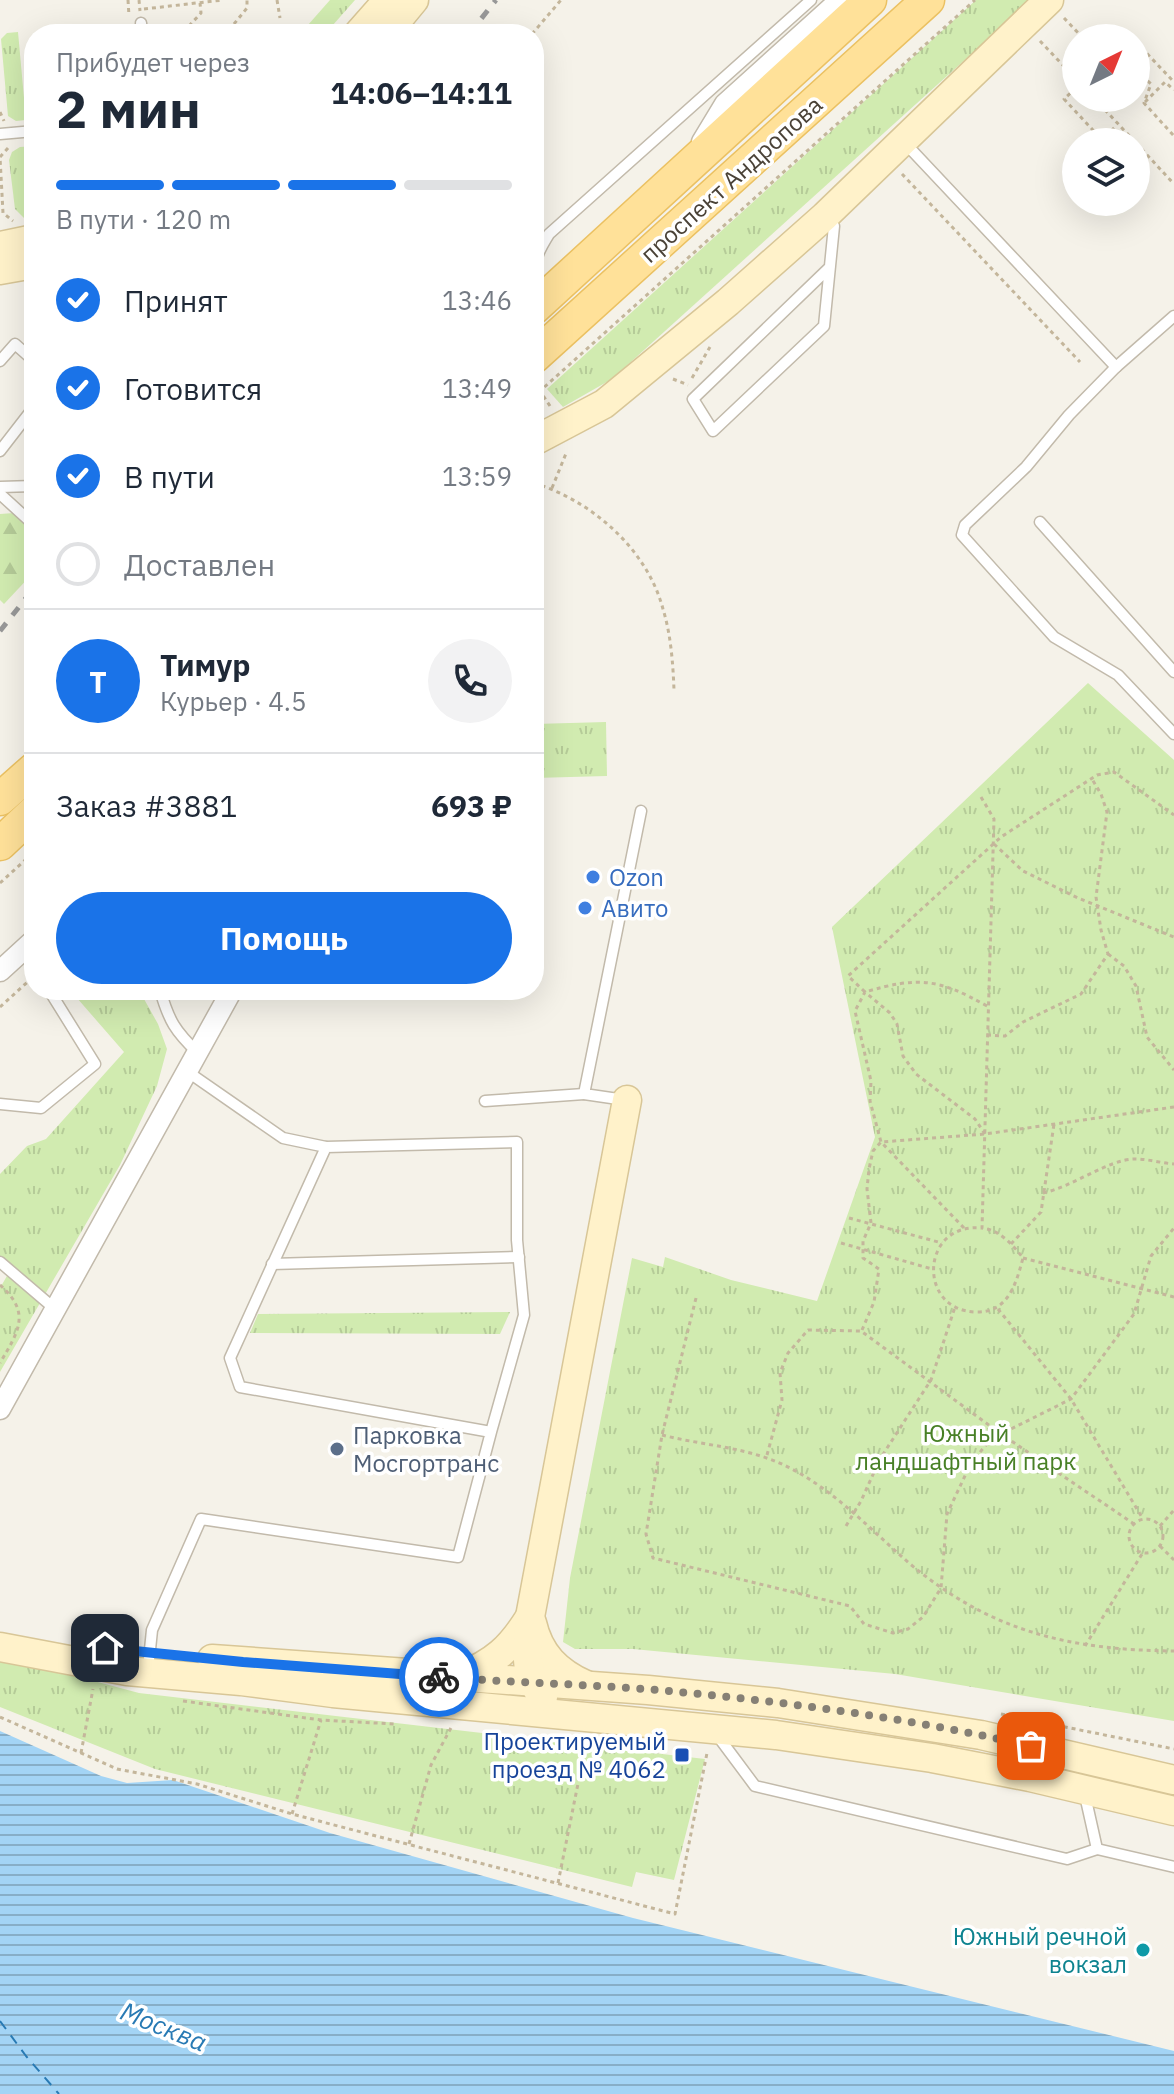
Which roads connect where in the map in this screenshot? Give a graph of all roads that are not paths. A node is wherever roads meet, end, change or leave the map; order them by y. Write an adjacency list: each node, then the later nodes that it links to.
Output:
1 (388, 0): 8 (main road)
2 (414, 0): 9 (main road)
3 (811, 0): 15 (lane)
4 (840, 0): 13 (street)
5 (870, 0): 13 (main road, проспект Андропова)
6 (928, 0): 21 (main road, проспект Андропова)
7 (1052, 4): 12 (main road)
8 (367, 24)
9 (394, 24)
10 (24, 132): 11 (lane)
11 (0, 134)
12 (899, 153): 14 (main road); 24 (lane)
13 (689, 164): 19 (main road, проспект Андропова)
14 (825, 216): 17 (lane); 26 (main road)
15 (544, 243)
16 (24, 266): 18 (main road)
17 (830, 267): 17 (lane)
18 (0, 270)
19 (544, 299)
20 (1174, 316): 24 (lane)
21 (544, 348)
22 (24, 352): 23 (lane)
23 (0, 361)
24 (1116, 367): 34 (lane)
25 (24, 420): 27 (lane)
26 (544, 436)
27 (0, 451)
28 (24, 486): 29 (lane)
29 (0, 487)
30 (0, 494): 31 (lane)
31 (24, 516)
32 (1040, 522): 33 (lane)
33 (1174, 672)
34 (1174, 734)
35 (24, 778): 36 (main road)
36 (0, 799)
37 (641, 811): 47 (lane)
38 (24, 821): 39 (main road)
39 (0, 844)
40 (24, 956): 41 (street)
41 (0, 971)
42 (55, 1000): 50 (lane)
43 (163, 1000): 45 (lane)
44 (227, 1000): 45 (street)
45 (198, 1053): 46 (street)
46 (188, 1072): 51 (lane); 55 (street)
47 (584, 1094): 48 (lane); 49 (lane)
48 (627, 1100): 58 (main road)
49 (485, 1101)
50 (0, 1104)
51 (326, 1147): 52 (lane); 54 (lane)
52 (519, 1257): 54 (lane); 57 (lane)
53 (0, 1262): 55 (lane)
54 (272, 1264): 57 (lane)
55 (55, 1309): 56 (street)
56 (0, 1409)
57 (491, 1432): 61 (lane)
58 (530, 1617): 62 (main road); 63 (main road); 64 (main road)
59 (0, 1627): 61 (main road)
60 (0, 1647): 61 (main road)
61 (149, 1663): 62 (main road); 65 (main road)
62 (457, 1678): 63 (main road)
63 (533, 1683): 64 (main road); 65 (main road)
64 (587, 1685): 67 (main road)
65 (566, 1714): 66 (main road)
66 (711, 1727): 68 (main road); 70 (lane)
67 (1174, 1780)
68 (1084, 1789): 69 (main road); 70 (lane)
69 (1174, 1811)
70 (1097, 1849): 71 (lane)
71 (1174, 1867)

